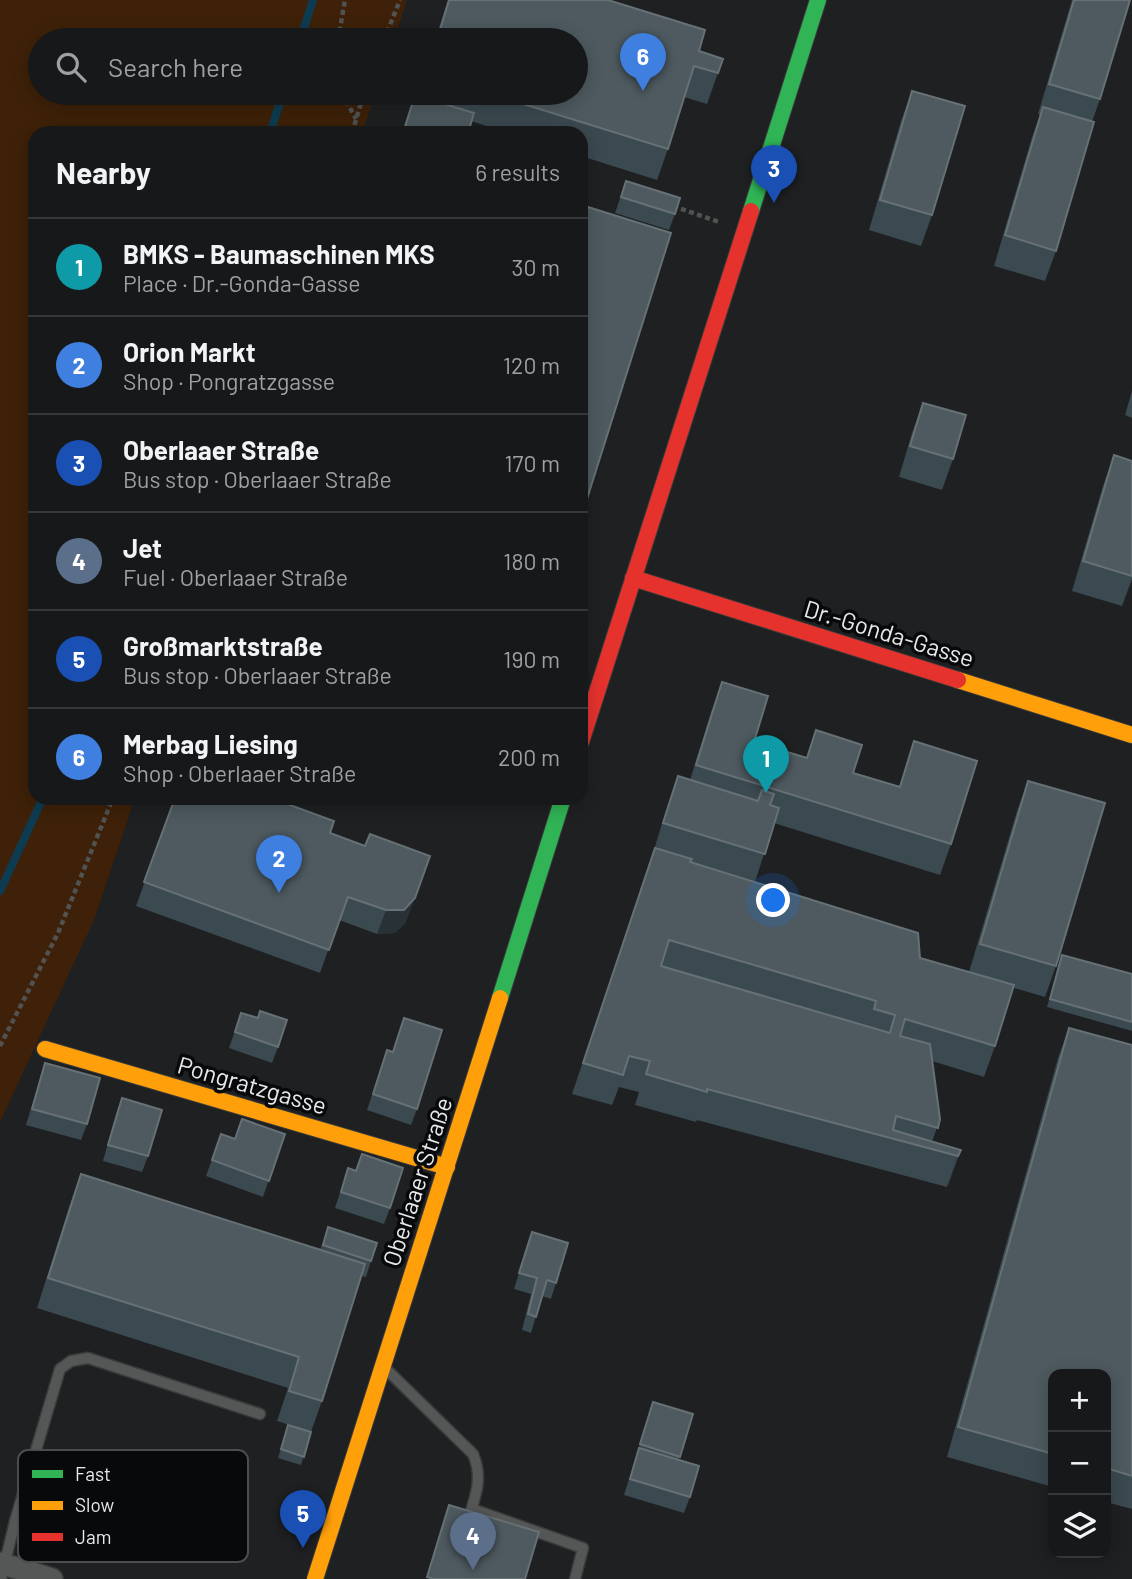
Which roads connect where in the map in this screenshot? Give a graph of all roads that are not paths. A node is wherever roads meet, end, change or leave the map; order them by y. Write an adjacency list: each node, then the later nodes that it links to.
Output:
1 (818, 0): 2 (main road)
2 (633, 578): 3 (main road); 4 (main road, Dr.-Gonda-Gasse)
3 (588, 720)
4 (1132, 734)
5 (561, 805): 7 (main road, Oberlaaer Straße)
6 (45, 1049): 7 (main road, Pongratzgasse)
7 (447, 1167): 8 (main road, Oberlaaer Straße)
8 (383, 1366): 14 (main road, Oberlaaer Straße); 15 (lane)
9 (260, 1414): 10 (lane)
10 (37, 1450)
11 (18, 1514): 12 (lane)
12 (2, 1569): 13 (street)
13 (52, 1579)
14 (315, 1579)
15 (575, 1579)

